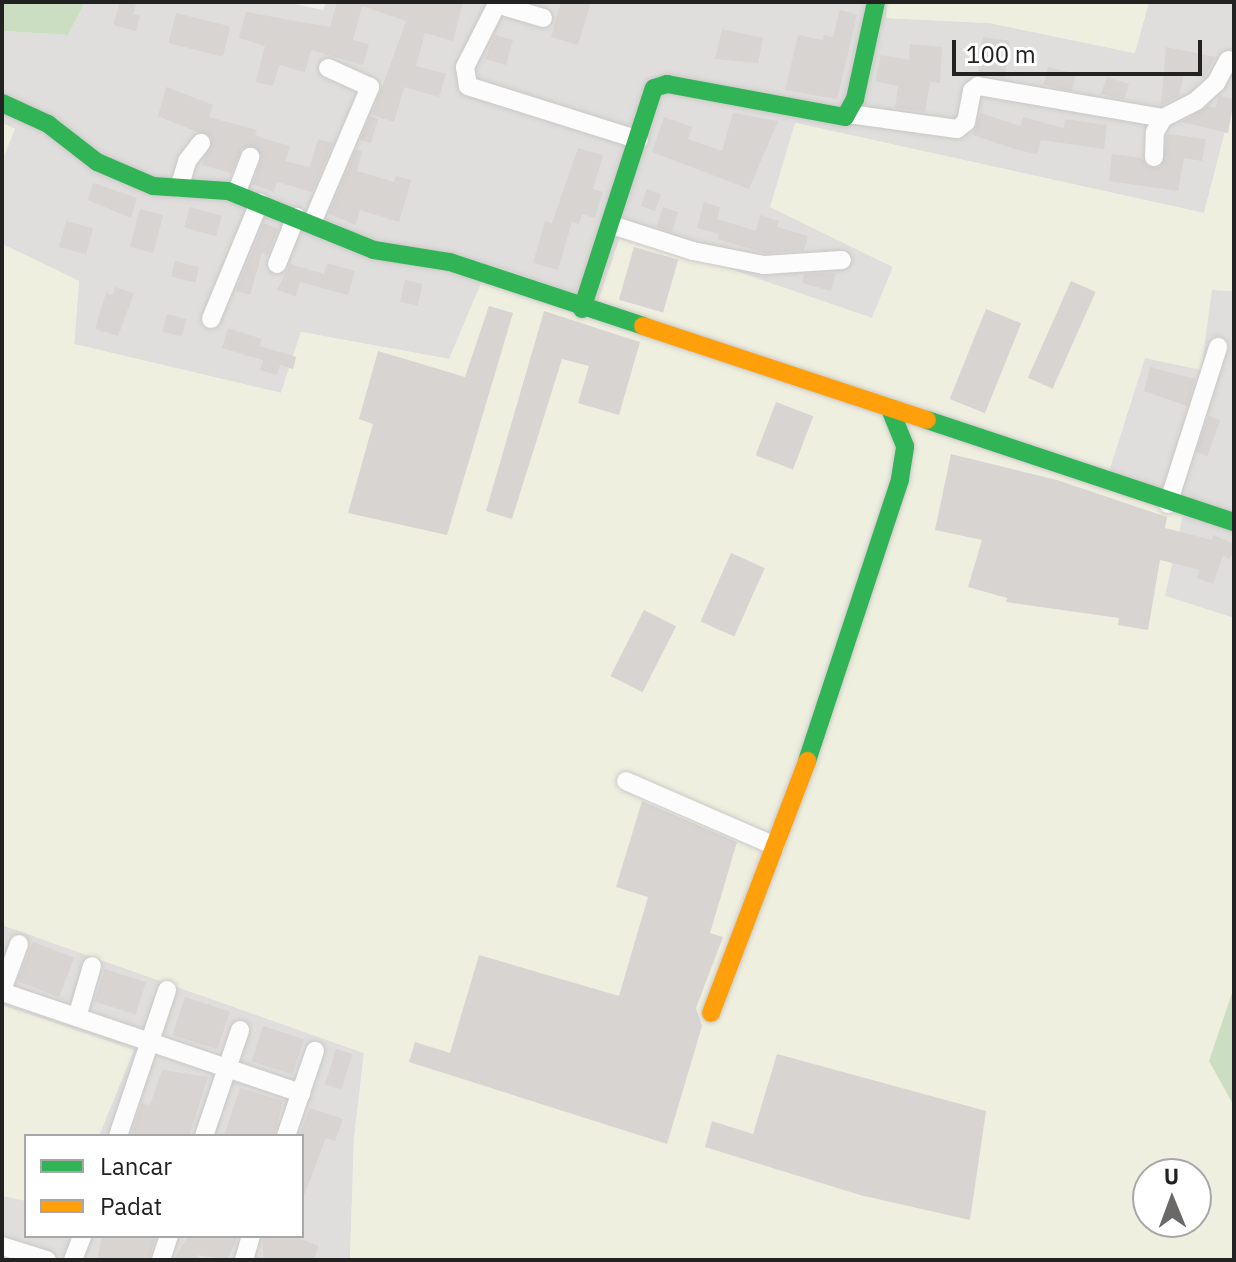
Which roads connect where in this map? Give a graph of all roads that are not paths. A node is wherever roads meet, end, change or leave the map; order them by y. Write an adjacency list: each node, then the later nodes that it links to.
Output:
1 (876, 2): 7 (street)
2 (497, 3): 3 (street); 9 (street)
3 (543, 18)
4 (1228, 60): 8 (street)
5 (328, 68): 16 (street)
6 (2, 103): 13 (street)
7 (849, 114): 8 (street); 9 (street)
8 (1163, 118): 12 (street)
9 (639, 140): 17 (street)
10 (201, 143): 13 (street)
11 (250, 157): 14 (street)
12 (1154, 157)
13 (179, 188): 14 (street)
14 (236, 194): 15 (street)
15 (259, 203): 16 (street); 21 (street)
16 (304, 220): 19 (street); 20 (street)
17 (612, 225): 18 (street); 20 (street)
18 (842, 260)
19 (277, 264)
20 (582, 309): 23 (street)
21 (211, 319)
22 (1218, 347): 24 (street)
23 (891, 411): 24 (street); 27 (street)
24 (1168, 504): 25 (street)
25 (1234, 522)
26 (626, 781): 27 (street)
27 (775, 846): 32 (street)
28 (19, 944): 31 (street)
29 (92, 966): 33 (street)
30 (167, 990): 35 (street)
31 (2, 991): 33 (street)
32 (711, 1013)
33 (77, 1017): 35 (street)
34 (240, 1030): 37 (street)
35 (150, 1042): 37 (street); 39 (street)
36 (315, 1051): 38 (street)
37 (228, 1068): 38 (street); 40 (street)
38 (301, 1093): 41 (street)
39 (119, 1134)
40 (205, 1134)
41 (287, 1134)
42 (81, 1238): 47 (street)
43 (168, 1238): 48 (street)
44 (250, 1238): 49 (street)
45 (2, 1246): 46 (street)
46 (47, 1260)
47 (73, 1260)
48 (161, 1260)
49 (244, 1260)

